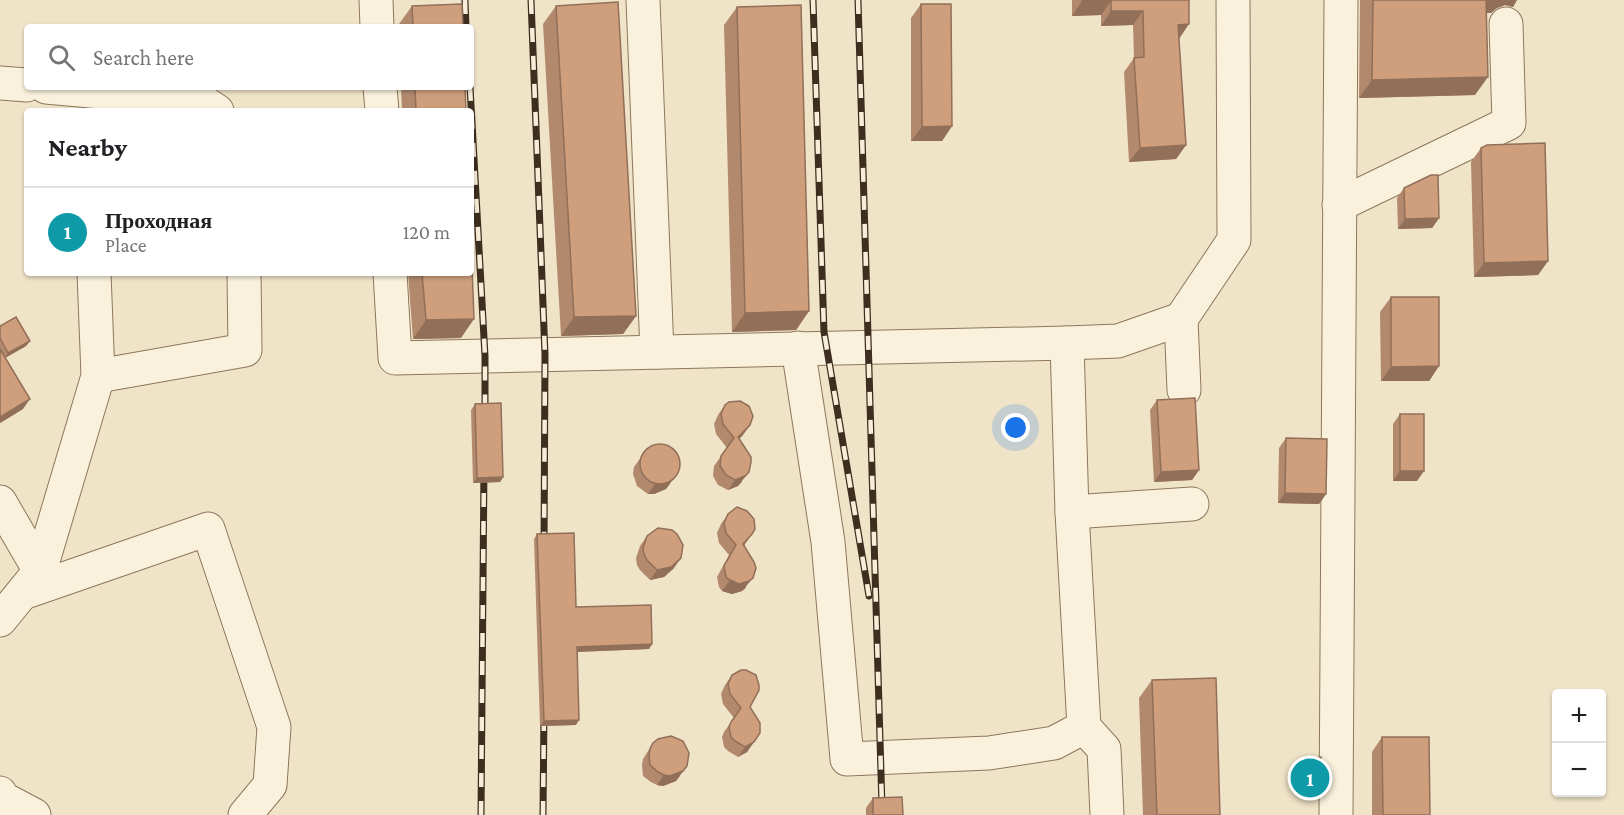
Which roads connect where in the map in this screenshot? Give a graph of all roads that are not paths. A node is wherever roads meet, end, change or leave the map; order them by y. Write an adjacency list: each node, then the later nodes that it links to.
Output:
1 (376, 0): 5 (lane)
2 (643, 0): 21 (lane)
3 (1233, 0): 18 (lane)
4 (1341, 0): 14 (lane)
5 (377, 24)
6 (1506, 24): 14 (lane)
7 (0, 83): 8 (lane)
8 (24, 85)
9 (55, 90): 11 (lane)
10 (380, 90): 13 (lane)
11 (87, 101): 12 (lane)
12 (213, 108)
13 (382, 108)
14 (1339, 205): 34 (lane)
15 (94, 276): 22 (lane)
16 (244, 276): 22 (lane)
17 (390, 276): 21 (lane)
18 (1181, 319): 19 (lane); 23 (lane)
19 (1067, 343): 20 (lane); 26 (lane)
20 (798, 348): 21 (lane); 29 (lane)
21 (657, 352)
22 (98, 376): 27 (lane)
23 (1184, 390)
24 (0, 502): 27 (lane)
25 (1192, 504): 26 (lane)
26 (1072, 512): 29 (lane)
27 (31, 582): 28 (lane); 32 (lane)
28 (0, 620)
29 (1084, 727): 33 (lane)
30 (0, 793): 31 (lane)
31 (34, 815)
32 (245, 815)
33 (1107, 815)
34 (1336, 815)

